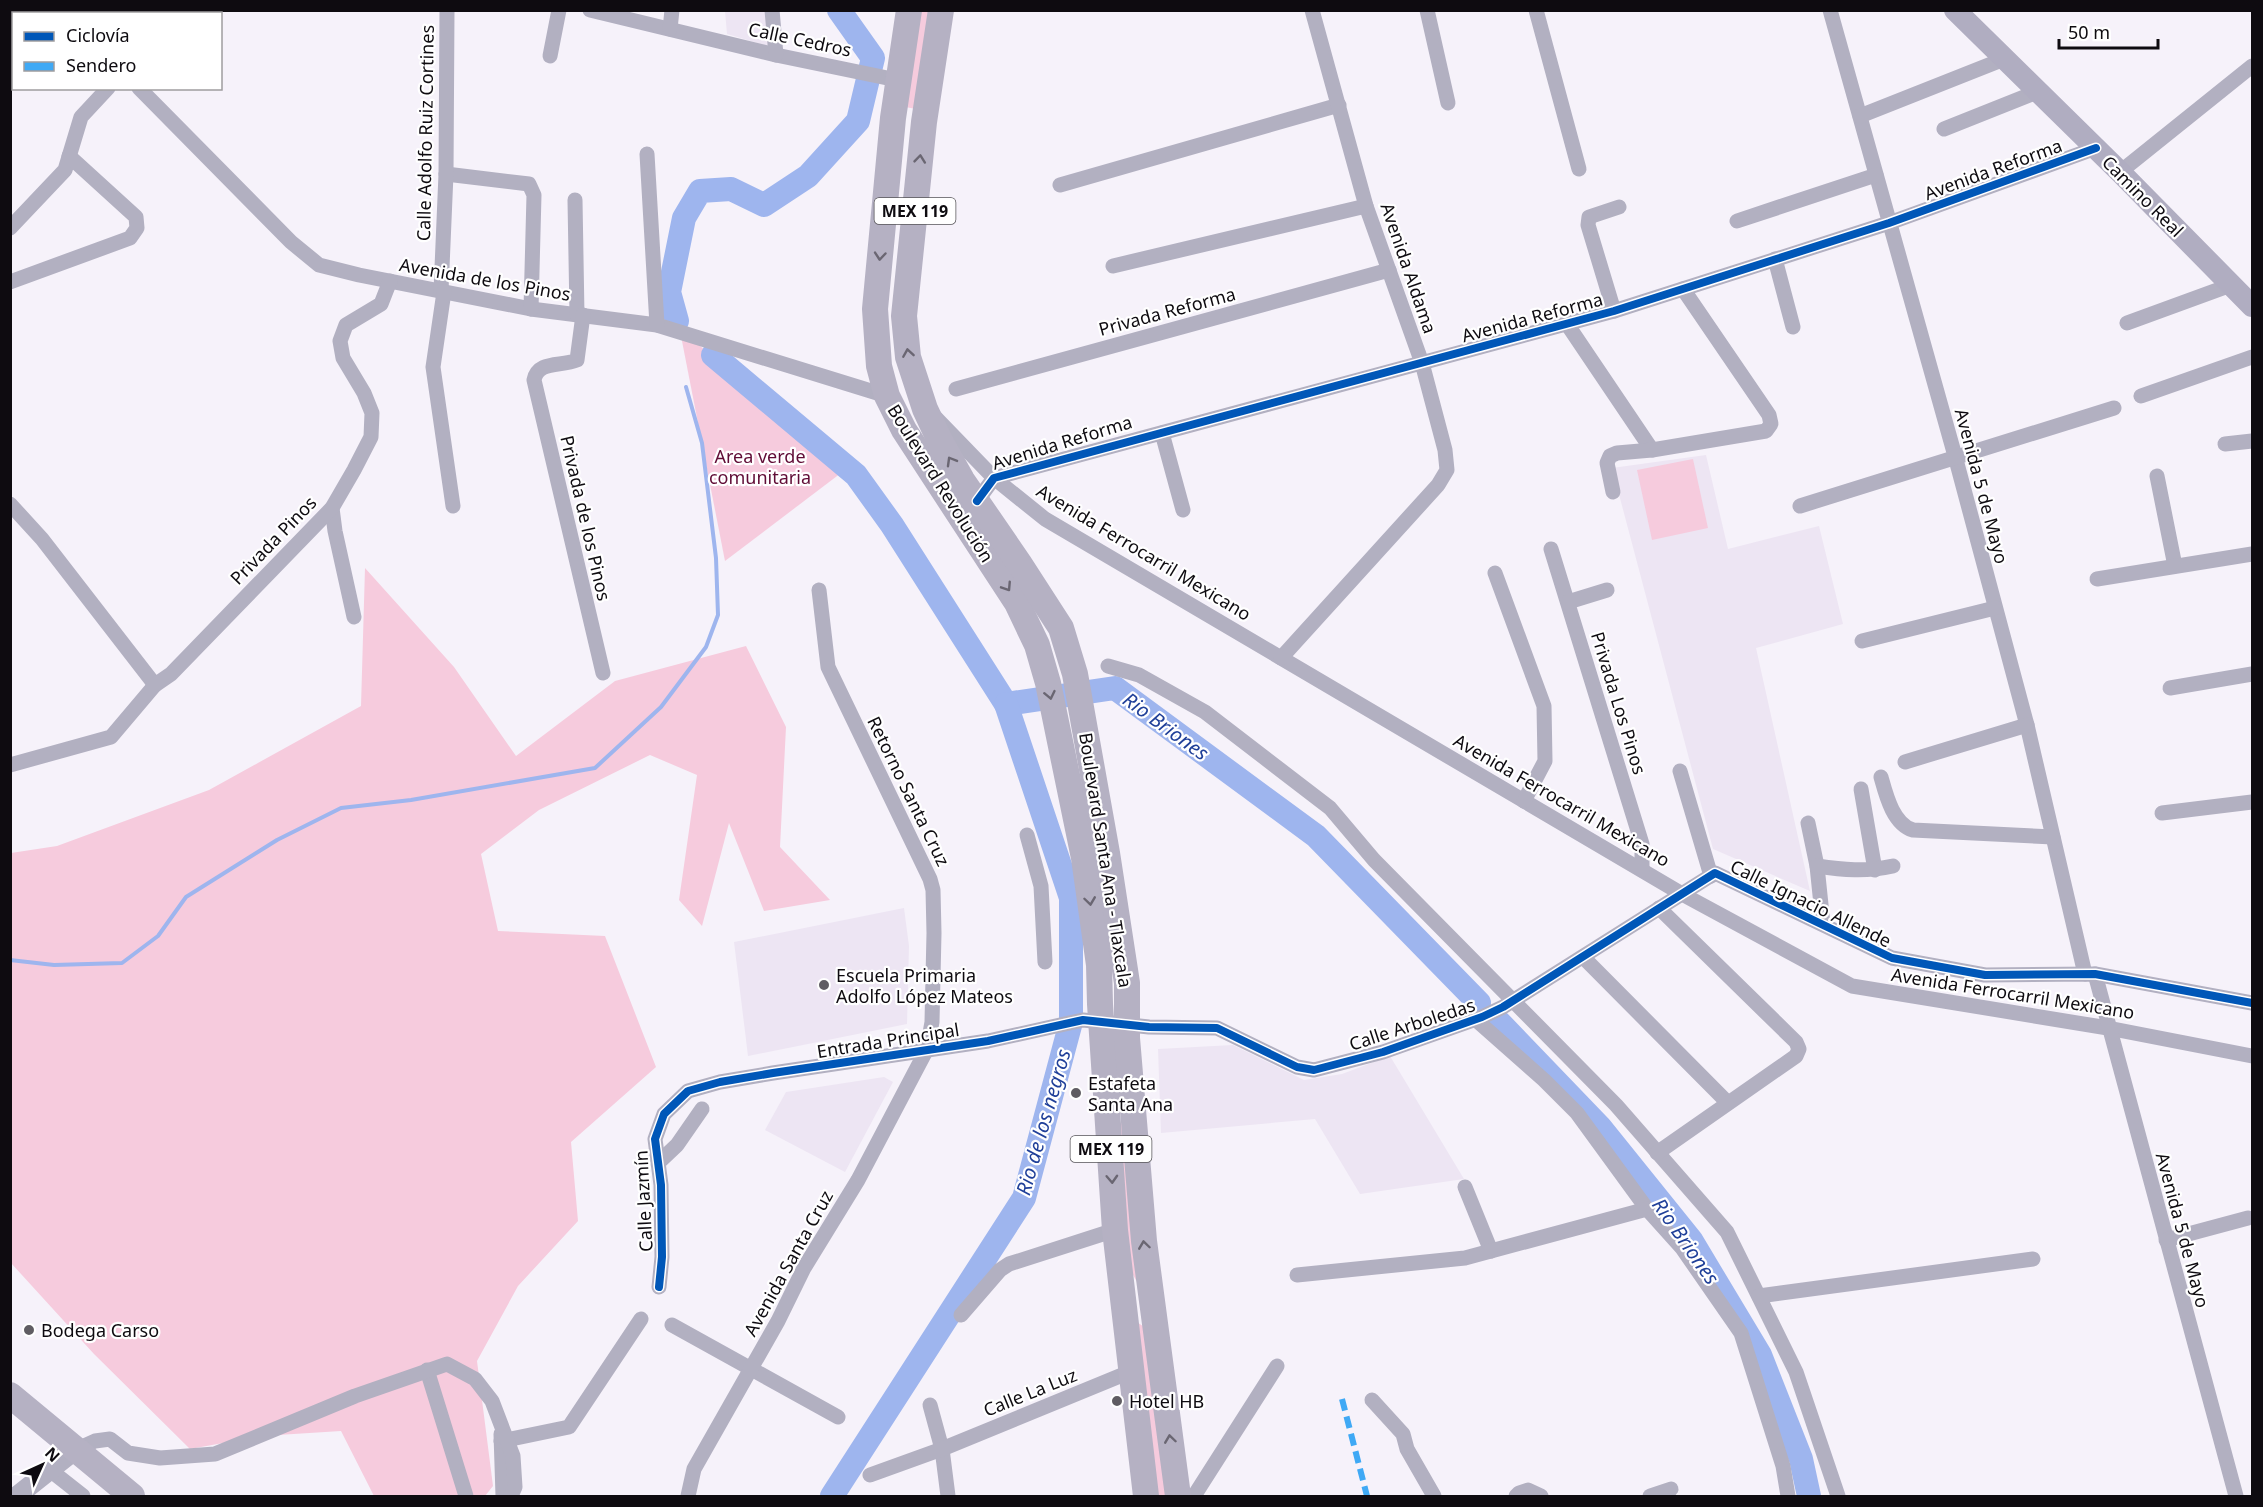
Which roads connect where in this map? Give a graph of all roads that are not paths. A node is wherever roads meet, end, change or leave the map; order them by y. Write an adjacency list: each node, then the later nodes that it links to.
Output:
1 (447, 10): 33 (street, Calle Adolfo Ruiz Cortines)
2 (559, 10): 15 (street)
3 (590, 10): 13 (street, Calle Cedros)
4 (672, 10): 13 (street)
5 (772, 10): 14 (street)
6 (909, 10): 18 (main road, Boulevard Revolución / MEX 119)
7 (941, 10): 26 (main road, Boulevard Revolución / MEX 119)
8 (1312, 10): 23 (street, Avenida Aldama)
9 (1427, 10): 22 (street)
10 (1536, 10): 31 (street)
11 (1830, 10): 24 (street, Avenida 5 de Mayo)
12 (1955, 10): 16 (main road, Camino Real)
13 (670, 29): 14 (street, Calle Cedros)
14 (776, 55): 18 (street, Calle Cedros)
15 (550, 56)
16 (2004, 59): 21 (main road, Camino Real); 24 (street)
17 (2253, 66): 32 (street)
18 (887, 78): 25 (main road, Boulevard Revolución / MEX 119)
19 (106, 90): 30 (street)
20 (141, 90): 45 (street, Avenida de los Pinos)
21 (2037, 92): 27 (street); 28 (main road, Camino Real)
22 (1448, 103)
23 (1339, 105): 35 (street); 37 (street, Avenida Aldama)
24 (1860, 116): 34 (street, Avenida 5 de Mayo)
25 (893, 118): 26 (main road); 61 (main road, Boulevard Revolución / MEX 119, one-way to 61)
26 (924, 122): 64 (main road, Boulevard Revolución / MEX 119, one-way to 26)
27 (1944, 129)
28 (2096, 148): 32 (main road, Camino Real); 40 (street, Avenida Reforma)
29 (647, 154): 56 (street)
30 (69, 156): 41 (street); 46 (street)
31 (1579, 169)
32 (2120, 172): 47 (main road, Camino Real)
33 (446, 174): 49 (street, Calle Adolfo Ruiz Cortines); 51 (street)
34 (1876, 175): 39 (street); 40 (street, Avenida 5 de Mayo)
35 (1060, 185)
36 (575, 200): 53 (street)
37 (1366, 206): 43 (street); 44 (street, Avenida Aldama)
38 (1619, 207): 52 (street)
39 (1737, 221)
40 (1889, 223): 42 (street, Avenida Reforma); 69 (street, Avenida 5 de Mayo)
41 (10, 228)
42 (1775, 259): 48 (street, Avenida Reforma); 57 (street)
43 (1113, 266)
44 (1389, 270): 59 (street, Avenida Aldama); 60 (street, Privada Reforma)
45 (390, 281): 49 (street, Avenida de los Pinos); 77 (street, Privada Pinos)
46 (10, 282)
47 (2231, 285): 50 (main road, Camino Real); 54 (street)
48 (1683, 289): 52 (street, Avenida Reforma); 68 (street)
49 (442, 291): 51 (street, Avenida de los Pinos); 75 (street, Calle Adolfo Ruiz Cortines)
50 (2253, 306)
51 (531, 309): 53 (street, Avenida de los Pinos)
52 (1614, 311): 55 (street, Avenida Reforma)
53 (580, 315): 56 (street, Avenida de los Pinos); 94 (street, Privada de los Pinos)
54 (2127, 323)
55 (1567, 324): 59 (street, Avenida Reforma); 68 (street)
56 (657, 325): 61 (street, Avenida de los Pinos)
57 (1793, 327)
58 (2253, 357): 62 (street)
59 (1422, 363): 65 (street, Avenida Reforma); 91 (street, Avenida Aldama)
60 (957, 389)
61 (887, 396): 92 (main road, Boulevard Revolución / MEX 119, one-way to 92)
62 (2141, 396)
63 (2114, 408): 69 (street)
64 (925, 409): 71 (street, Avenida Ferrocarril Mexicano); 73 (main road, Boulevard Revolución / MEX 119, one-way to 64)
65 (1162, 433): 71 (street, Avenida Reforma); 78 (street)
66 (2253, 441): 67 (street)
67 (2225, 444)
68 (1652, 450): 72 (street)
69 (1955, 456): 76 (street); 87 (street, Avenida 5 de Mayo)
70 (2157, 476): 81 (street)
71 (994, 478): 73 (street, Avenida Reforma); 91 (street, Avenida Ferrocarril Mexicano)
72 (1613, 492)
73 (977, 501): 90 (main road, Boulevard Revolución / MEX 119)
74 (10, 504): 96 (street)
75 (453, 506)
76 (1800, 506)
77 (332, 508): 88 (street); 96 (street, Privada Pinos)
78 (1183, 510)
79 (1551, 549): 86 (street, Privada Los Pinos)
80 (2253, 554): 81 (street)
81 (2175, 566): 83 (street)
82 (1495, 573): 105 (street)
83 (2097, 579)
84 (819, 590): 129 (street, Retorno Santa Cruz)
85 (1607, 590): 86 (street)
86 (1568, 602): 115 (street, Privada Los Pinos)
87 (1995, 608): 89 (street); 98 (street, Avenida 5 de Mayo)
88 (354, 617)
89 (1862, 641)
90 (1069, 654): 104 (main road, Boulevard Santa Ana - Tlaxcala / MEX 119)
91 (1281, 658): 105 (street, Avenida Ferrocarril Mexicano)
92 (1042, 660): 106 (main road, Boulevard Santa Ana - Tlaxcala / MEX 119, one-way to 106)
93 (1108, 666): 124 (street)
94 (603, 673)
95 (2253, 674): 97 (street)
96 (155, 686): 100 (street, Privada Pinos)
97 (2170, 688)
98 (2027, 725): 99 (street); 111 (street, Avenida 5 de Mayo)
99 (1905, 762)
100 (10, 765)
101 (1680, 771): 117 (street)
102 (1881, 777): 111 (street)
103 (1861, 789): 116 (street)
104 (1097, 797): 106 (main road); 112 (main road, Boulevard Santa Ana - Tlaxcala / MEX 119)
105 (1524, 801): 115 (street, Avenida Ferrocarril Mexicano)
106 (1072, 802): 112 (main road, Boulevard Santa Ana - Tlaxcala / MEX 119)
107 (2253, 802): 108 (street)
108 (2162, 813)
109 (1808, 823): 113 (street)
110 (1027, 835): 122 (street)
111 (2053, 837): 123 (street, Avenida 5 de Mayo)
112 (1096, 856): 127 (main road, Boulevard Santa Ana - Tlaxcala / MEX 119)
113 (1817, 866): 116 (street); 120 (street)
114 (1893, 866): 116 (street)
115 (1642, 870): 118 (street, Avenida Ferrocarril Mexicano)
116 (1875, 870)
117 (1711, 876): 118 (street, Calle Ignacio Allende); 120 (street, Calle Ignacio Allende)
118 (1682, 894): 119 (street, Calle Arboledas); 128 (street, Avenida Ferrocarril Mexicano)
119 (1659, 908): 121 (street, Calle Arboledas); 131 (street)
120 (1823, 924): 123 (street, Calle Ignacio Allende)
121 (1583, 957): 124 (street, Calle Arboledas); 131 (street)
122 (1045, 962)
123 (2090, 974): 125 (street, Calle Ignacio Allende); 128 (street, Avenida 5 de Mayo)
124 (1513, 1001): 126 (street, Calle Arboledas); 134 (street)
125 (2253, 1002)
126 (1475, 1019): 127 (street, Calle Arboledas); 137 (street)
127 (1104, 1021): 129 (street, Entrada Principal); 139 (main road, Boulevard Santa Ana - Tlaxcala / MEX 119, one-way to 139); 147 (main road, Boulevard Santa Ana - Tlaxcala / MEX 119, one-way to 127)
128 (2108, 1028): 130 (street, Avenida Ferrocarril Mexicano); 140 (street, Avenida 5 de Mayo)
129 (927, 1049): 133 (street, Entrada Principal); 152 (street, Avenida Santa Cruz)
130 (2253, 1056)
131 (1728, 1103): 134 (street)
132 (702, 1109): 135 (street)
133 (664, 1114): 135 (street, Calle Jazmín)
134 (1657, 1153): 146 (street)
135 (658, 1163): 145 (street, Calle Jazmín)
136 (1465, 1187): 141 (street)
137 (1647, 1209): 141 (street); 182 (street)
138 (2248, 1218): 140 (street)
139 (1116, 1230): 142 (main road, Boulevard Santa Ana - Tlaxcala / MEX 119); 148 (street)
140 (2166, 1240): 184 (street, Avenida 5 de Mayo)
141 (1491, 1251): 144 (street)
142 (1120, 1258): 147 (main road); 154 (main road, Boulevard Santa Ana - Tlaxcala / MEX 119)
143 (2034, 1259): 146 (street)
144 (1297, 1275)
145 (659, 1287)
146 (1759, 1296): 183 (street)
147 (1154, 1304): 176 (main road, Boulevard Santa Ana - Tlaxcala / MEX 119, one-way to 147)
148 (962, 1315)
149 (641, 1319): 160 (street)
150 (672, 1325): 152 (street)
151 (1277, 1366): 177 (street)
152 (752, 1368): 159 (street); 173 (street, Avenida Santa Cruz)
153 (427, 1370): 160 (street); 162 (street); 170 (street)
154 (1131, 1371): 161 (street, Calle La Luz); 175 (main road, Boulevard Santa Ana - Tlaxcala / MEX 119)
155 (10, 1395): 162 (main road)
156 (1372, 1400): 178 (street)
157 (930, 1405): 161 (street)
158 (10, 1416): 162 (main road)
159 (838, 1417)
160 (503, 1436): 164 (street)
161 (942, 1449): 163 (street, Calle La Luz); 174 (street)
162 (62, 1460): 166 (street); 167 (street); 168 (main road); 169 (main road)
163 (870, 1475)
164 (507, 1479): 171 (street); 172 (street)
165 (1671, 1489): 181 (street)
166 (17, 1497)
167 (83, 1497)
168 (105, 1497)
169 (132, 1497)
170 (466, 1497)
171 (502, 1497)
172 (511, 1497)
173 (688, 1497)
174 (948, 1497)
175 (1146, 1497)
176 (1179, 1497)
177 (1194, 1497)
178 (1434, 1497)
179 (1516, 1497): 180 (street)
180 (1541, 1497)
181 (1650, 1497)
182 (1788, 1497)
183 (1838, 1497)
184 (2236, 1497)

